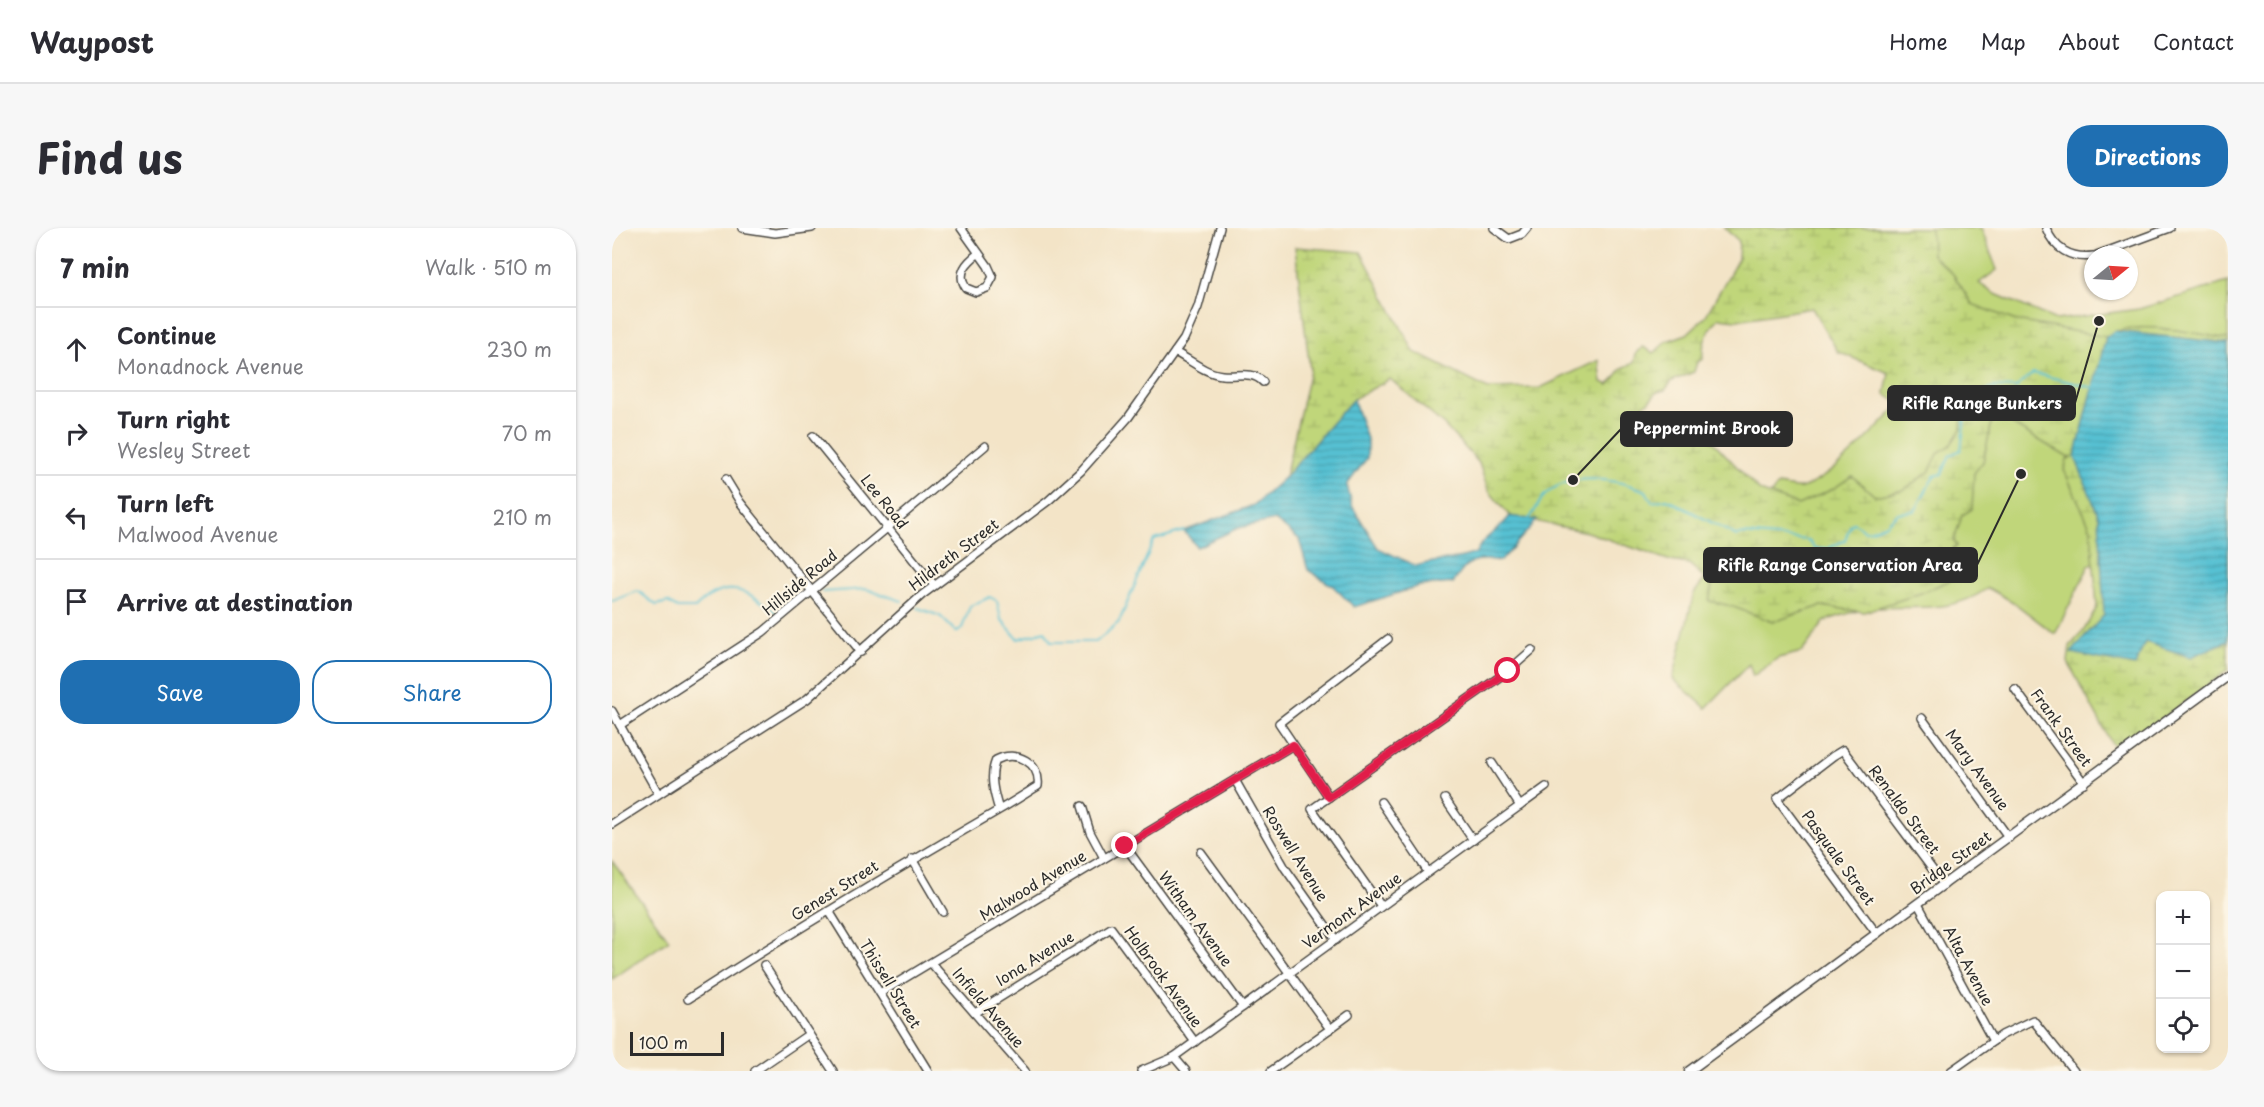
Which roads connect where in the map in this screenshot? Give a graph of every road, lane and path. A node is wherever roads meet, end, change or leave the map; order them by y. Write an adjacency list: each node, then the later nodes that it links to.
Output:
1 (742, 228): 9 (street)
2 (812, 228): 9 (street)
3 (961, 228): 11 (street)
4 (1220, 228): 13 (street, Hildreth Street)
5 (1494, 228): 6 (street)
6 (1527, 228)
7 (2046, 228): 12 (street)
8 (2170, 228): 10 (street)
9 (798, 229)
10 (2122, 246)
11 (979, 253): 11 (street)
12 (2084, 256)
13 (1175, 352): 14 (street); 19 (street, Hildreth Street)
14 (1263, 382)
15 (813, 436): 18 (street, Lee Road)
16 (985, 446): 18 (street, Hillside Road)
17 (726, 479): 20 (street)
18 (888, 527): 19 (street, Lee Road); 20 (street, Hillside Road)
19 (934, 585): 23 (street, Hildreth Street)
20 (811, 591): 23 (street); 28 (street, Hillside Road)
21 (1388, 639): 29 (street)
22 (1532, 651): 36 (street)
23 (861, 652): 35 (street, Hildreth Street)
24 (2228, 676): 33 (main road, Bridge Street)
25 (2015, 689): 33 (street, Frank Street)
26 (612, 711): 28 (street)
27 (1922, 718): 43 (street, Mary Avenue)
28 (620, 725): 35 (street)
29 (1293, 745): 32 (street, Malwood Avenue); 36 (street)
30 (1843, 750): 50 (street, Renaldo Street); 56 (street, Pasquale Street)
31 (1492, 763): 40 (street)
32 (1235, 780): 45 (street, Malwood Avenue); 57 (street, Roswell Avenue)
33 (2084, 783): 43 (main road, Bridge Street)
34 (1546, 787): 40 (street, Vermont Avenue)
35 (658, 793): 42 (street, Hildreth Street)
36 (1329, 797): 52 (street)
37 (1445, 799): 44 (street)
38 (1381, 802): 49 (street)
39 (1082, 806): 47 (street)
40 (1520, 806): 44 (street, Vermont Avenue)
41 (999, 810): 41 (street, Genest Street); 48 (street, Genest Street)
42 (612, 824)
43 (2009, 838): 50 (main road, Bridge Street)
44 (1473, 840): 49 (street, Vermont Avenue)
45 (1125, 846): 47 (street, Malwood Avenue); 63 (street, Witham Avenue)
46 (1201, 852): 60 (street)
47 (1104, 858): 58 (street, Malwood Avenue)
48 (912, 860): 53 (street, Genest Street); 54 (street)
49 (1428, 872): 52 (street, Vermont Avenue)
50 (1944, 885): 51 (main road, Bridge Street)
51 (1918, 904): 56 (main road, Bridge Street); 68 (street, Alta Avenue)
52 (1381, 906): 57 (street, Vermont Avenue)
53 (829, 911): 61 (street, Thissell Street); 62 (street, Genest Street)
54 (943, 912)
55 (1111, 928): 64 (street, Iona Avenue); 69 (street, Holbrook Avenue)
56 (1876, 934): 78 (main road, Bridge Street)
57 (1336, 940): 60 (street, Vermont Avenue)
58 (931, 963): 61 (street, Malwood Avenue); 64 (street, Infield Avenue)
59 (764, 965): 67 (street)
60 (1289, 973): 63 (street, Vermont Avenue); 66 (street)
61 (880, 993): 73 (street, Thissell Street)
62 (688, 999)
63 (1243, 1007): 69 (street, Vermont Avenue)
64 (975, 1013): 74 (street, Infield Avenue)
65 (1349, 1015): 66 (street)
66 (1330, 1029): 77 (street)
67 (809, 1034): 71 (street); 72 (street)
68 (1993, 1041): 79 (street); 80 (street)
69 (1195, 1042): 70 (street, Vermont Avenue)
70 (1174, 1057): 75 (street, Vermont Avenue); 76 (street)
71 (755, 1071)
72 (833, 1071)
73 (928, 1071)
74 (1025, 1071)
75 (1141, 1071)
76 (1186, 1071)
77 (1271, 1071)
78 (1689, 1071)
79 (1951, 1071)
80 (2074, 1071)

